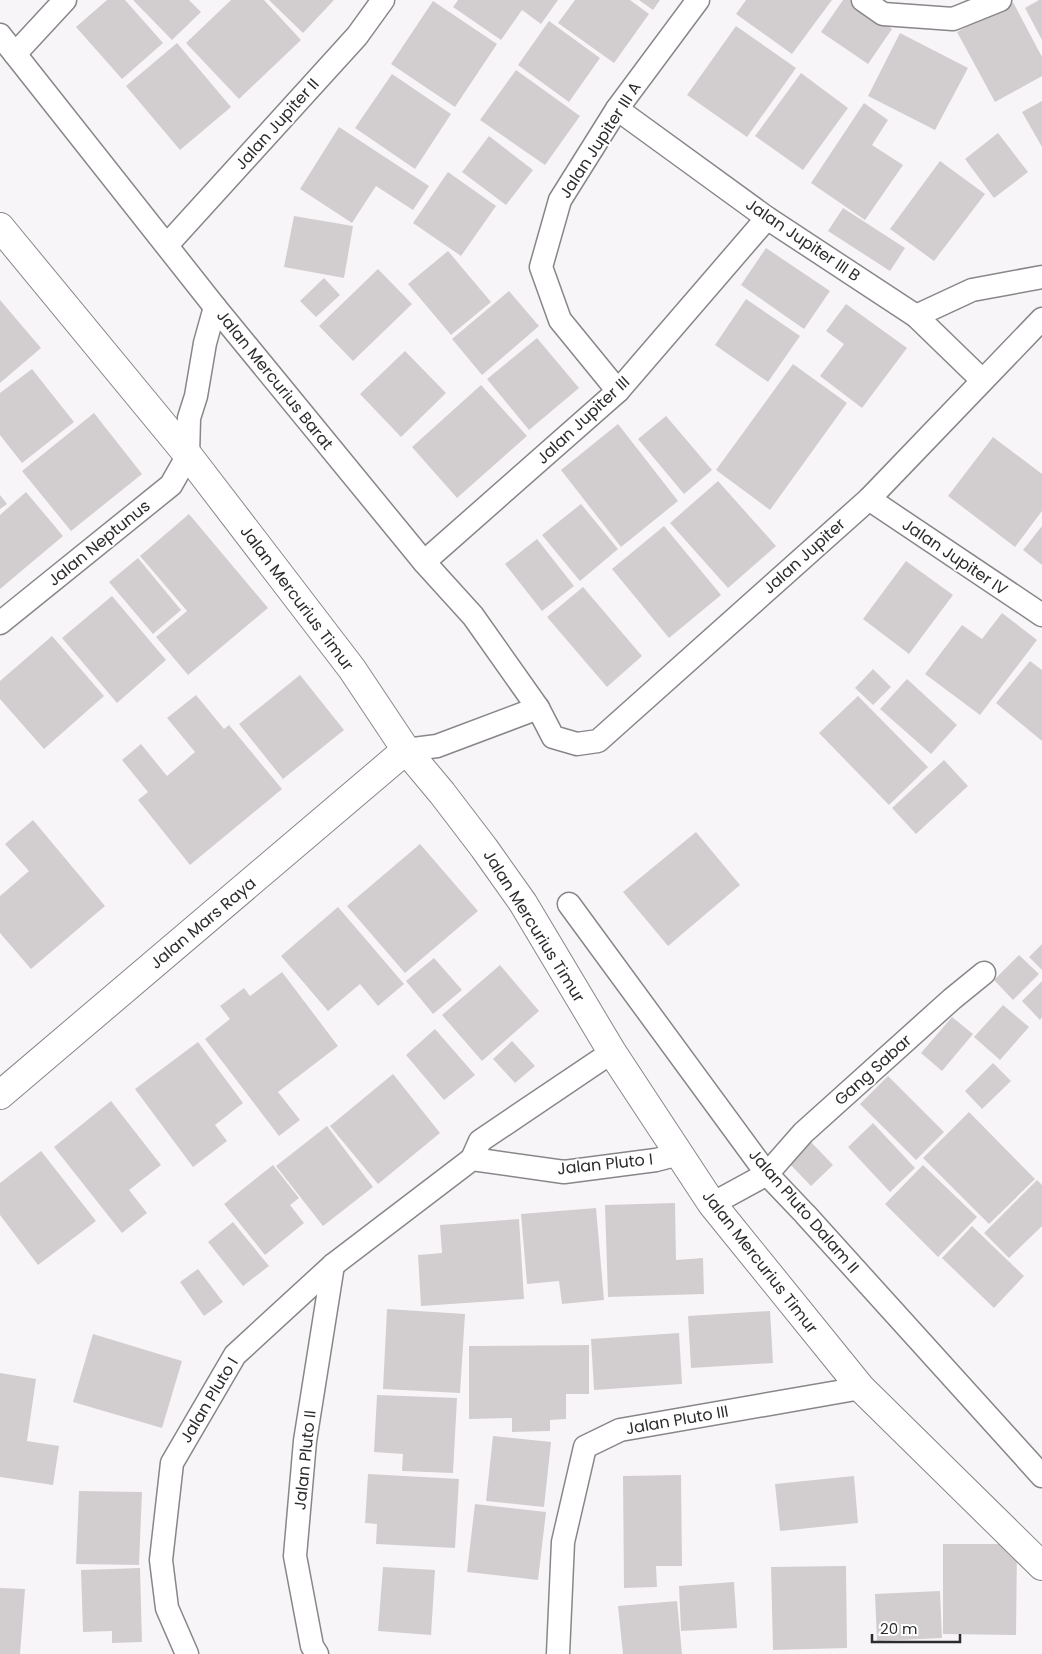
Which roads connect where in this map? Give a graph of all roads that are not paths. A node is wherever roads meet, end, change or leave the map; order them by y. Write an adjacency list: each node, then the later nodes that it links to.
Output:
1 (65, 0): 7 (street)
2 (383, 0): 11 (street, Jalan Jupiter II)
3 (698, 0): 8 (street, Jalan Jupiter III A)
4 (863, 0): 5 (street)
5 (1000, 0)
6 (0, 35): 7 (street, Jalan Mercurius Barat)
7 (15, 54): 11 (street, Jalan Mercurius Barat)
8 (617, 109): 9 (street, Jalan Jupiter III B); 17 (street, Jalan Jupiter III A)
9 (767, 218): 14 (street, Jalan Jupiter III B); 17 (street, Jalan Jupiter III)
10 (0, 227): 18 (street, Jalan Mercurius Timur)
11 (167, 245): 13 (street, Jalan Mercurius Barat)
12 (1042, 277): 14 (street)
13 (215, 307): 18 (street); 20 (street, Jalan Mercurius Barat)
14 (916, 316): 16 (street, Jalan Jupiter III B)
15 (1042, 319): 16 (street, Jalan Jupiter)
16 (982, 380): 19 (street, Jalan Jupiter)
17 (618, 392): 20 (street, Jalan Jupiter III)
18 (188, 455): 22 (street, Jalan Neptunus); 24 (street, Jalan Mercurius Timur)
19 (869, 499): 21 (street, Jalan Jupiter IV); 23 (street, Jalan Jupiter)
20 (424, 562): 23 (street, Jalan Mercurius Barat)
21 (1042, 615)
22 (0, 623)
23 (542, 717): 24 (street)
24 (406, 750): 27 (street, Jalan Mercurius Timur); 28 (street, Jalan Mars Raya)
25 (569, 904): 31 (street, Jalan Pluto Dalam II)
26 (984, 973): 31 (street, Gang Sabar)
27 (612, 1052): 29 (street, Jalan Mercurius Timur); 30 (street, Jalan Pluto I)
28 (0, 1095)
29 (679, 1154): 30 (street, Jalan Pluto I); 32 (street, Jalan Mercurius Timur)
30 (472, 1159): 33 (street, Jalan Pluto I)
31 (766, 1174): 32 (street, Gang Sabar); 35 (street, Jalan Pluto Dalam II)
32 (712, 1204): 34 (street, Jalan Mercurius Timur)
33 (333, 1265): 37 (street, Jalan Pluto I); 38 (street, Jalan Pluto II)
34 (861, 1388): 36 (street, Jalan Mercurius Timur); 39 (street, Jalan Pluto III)
35 (1042, 1476)
36 (1042, 1566)
37 (188, 1654)
38 (317, 1654)
39 (558, 1654)

